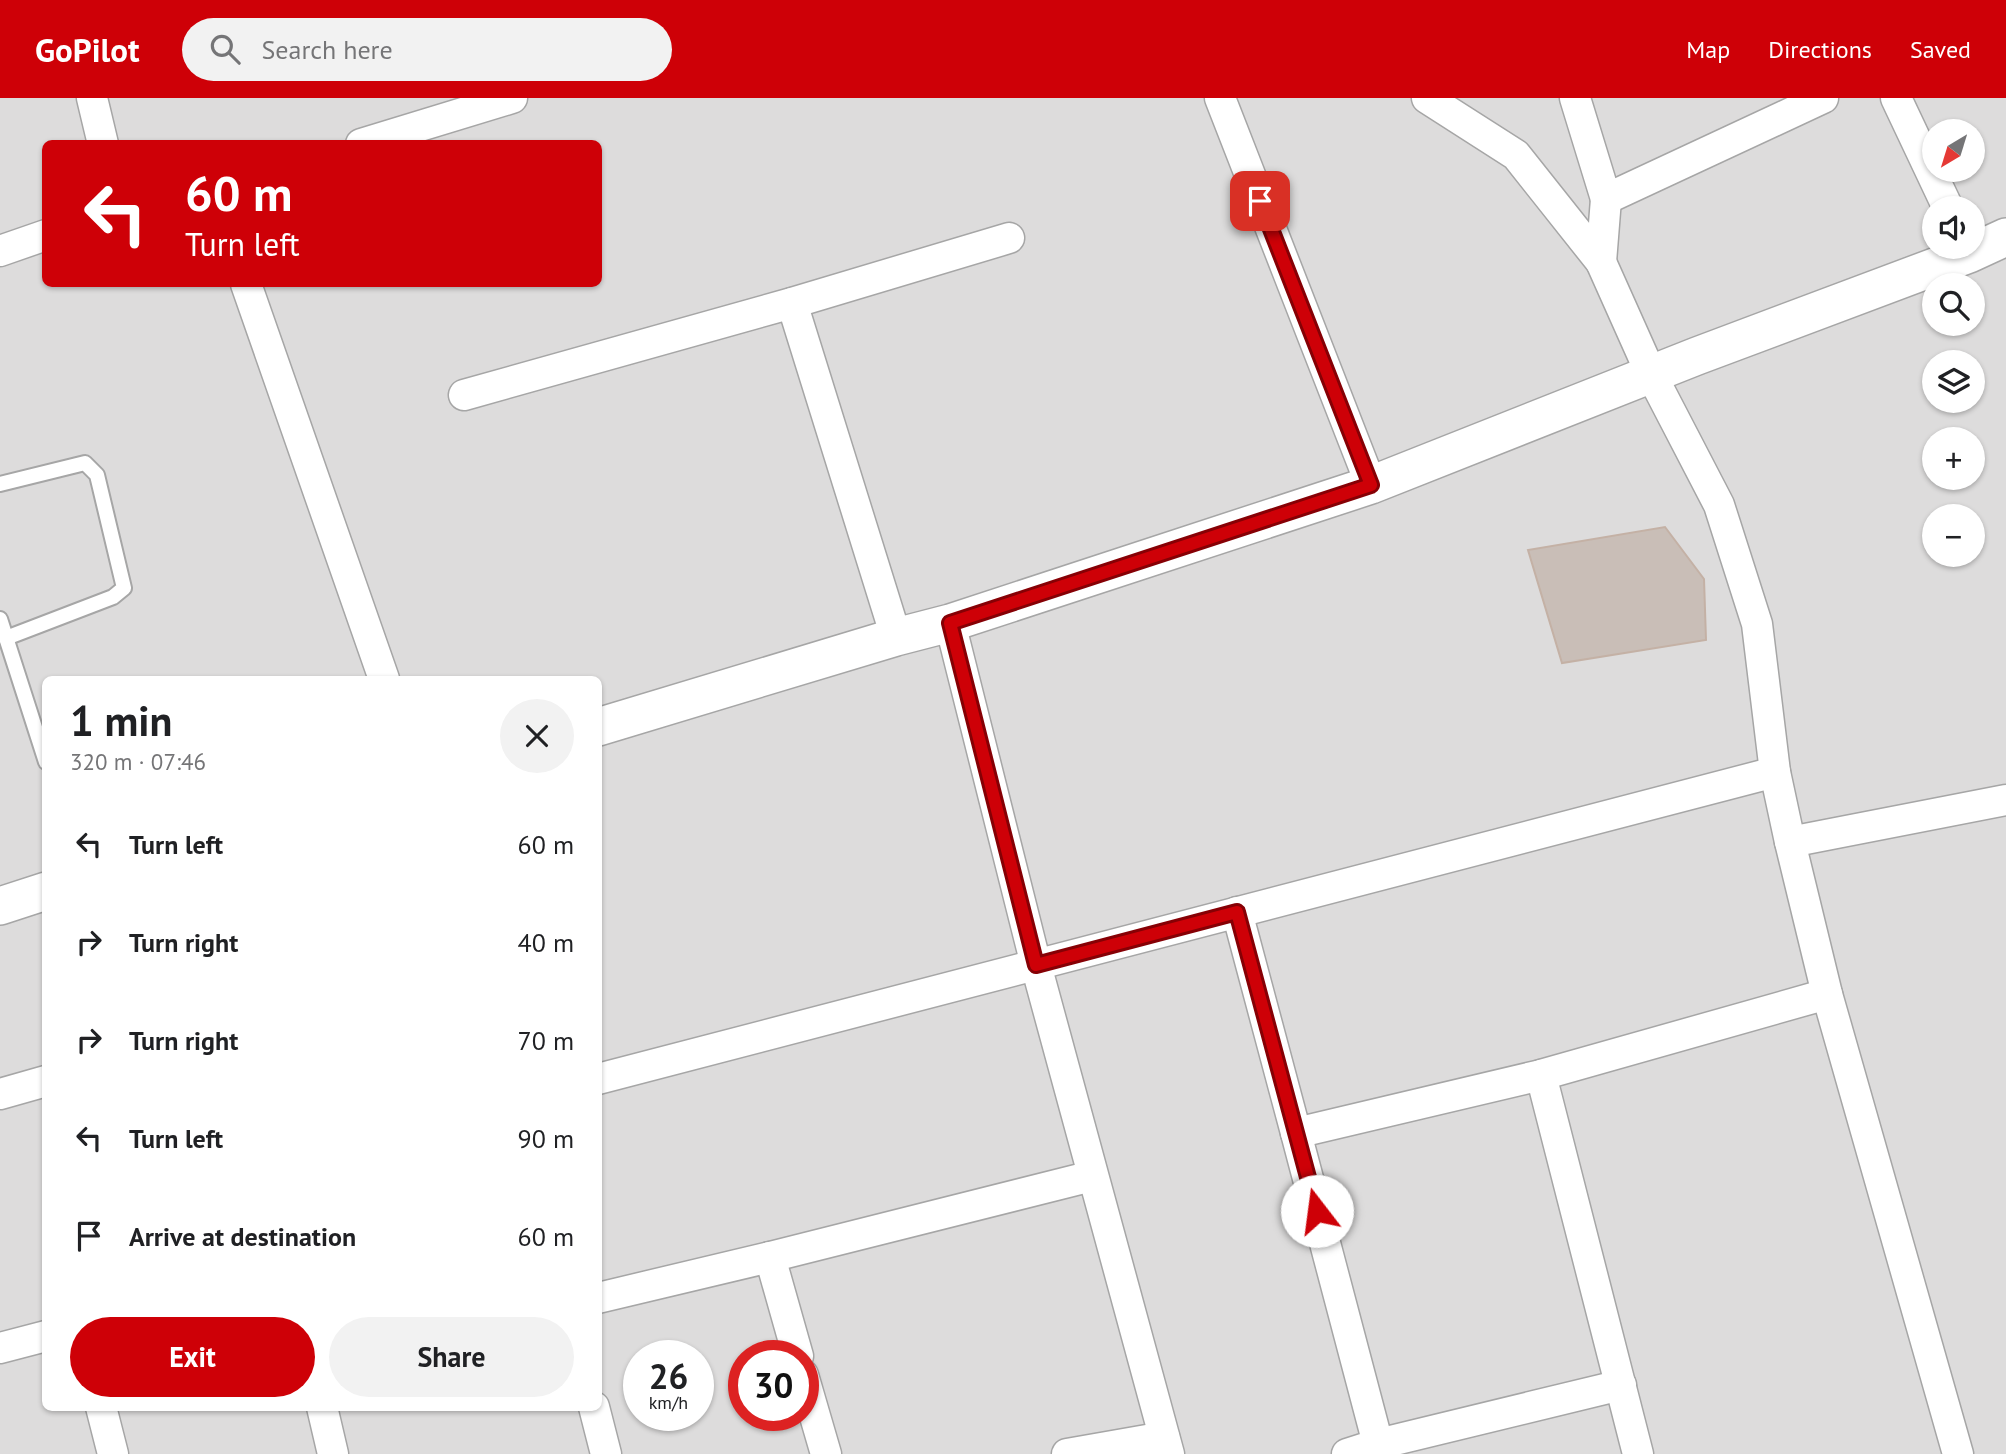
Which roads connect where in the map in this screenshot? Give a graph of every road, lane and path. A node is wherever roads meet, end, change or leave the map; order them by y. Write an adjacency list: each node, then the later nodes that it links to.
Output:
1 (92, 98): 8 (street)
2 (512, 98): 9 (street)
3 (1220, 98): 24 (street)
4 (1427, 98): 18 (street)
5 (1575, 98): 11 (street)
6 (1823, 98): 11 (street)
7 (1896, 98): 10 (street)
8 (102, 140)
9 (374, 140)
10 (1942, 196)
11 (1606, 199): 18 (street)
12 (42, 236): 16 (street)
13 (2006, 237): 15 (street)
14 (1009, 238): 20 (street)
15 (1985, 244)
16 (0, 251)
17 (1944, 259): 21 (street)
18 (1601, 262): 21 (street)
19 (247, 287): 29 (street)
20 (792, 303): 22 (street); 27 (street)
21 (1651, 374): 24 (street); 32 (street)
22 (464, 395)
23 (0, 484): 28 (lane)
24 (1371, 485): 26 (street)
25 (0, 619): 28 (lane)
26 (950, 623): 27 (street); 38 (street)
27 (896, 637): 30 (street)
28 (6, 638): 31 (lane)
29 (383, 676)
30 (602, 726)
31 (42, 750)
32 (1775, 772): 34 (street); 37 (street)
33 (2006, 800): 34 (street)
34 (1790, 842): 39 (street)
35 (42, 892): 36 (street)
36 (0, 906)
37 (1237, 912): 38 (street); 44 (street)
38 (1036, 965): 41 (street); 45 (street)
39 (1827, 994): 40 (street); 65 (street)
40 (1541, 1075): 44 (street); 51 (street)
41 (602, 1078)
42 (42, 1082): 43 (street)
43 (0, 1094)
44 (1296, 1133): 56 (street)
45 (1092, 1176): 46 (street); 57 (street)
46 (770, 1257): 47 (street); 49 (street)
47 (602, 1297)
48 (42, 1337): 50 (street)
49 (793, 1340)
50 (0, 1348)
51 (1621, 1385): 56 (street); 64 (street)
52 (102, 1411): 58 (street)
53 (323, 1411): 59 (street)
54 (595, 1411): 60 (street)
55 (819, 1430): 61 (street)
56 (1378, 1444): 63 (street)
57 (1166, 1446): 62 (street)
58 (113, 1454)
59 (333, 1454)
60 (606, 1454)
61 (826, 1454)
62 (1067, 1454)
63 (1347, 1454)
64 (1638, 1454)
65 (1958, 1454)

